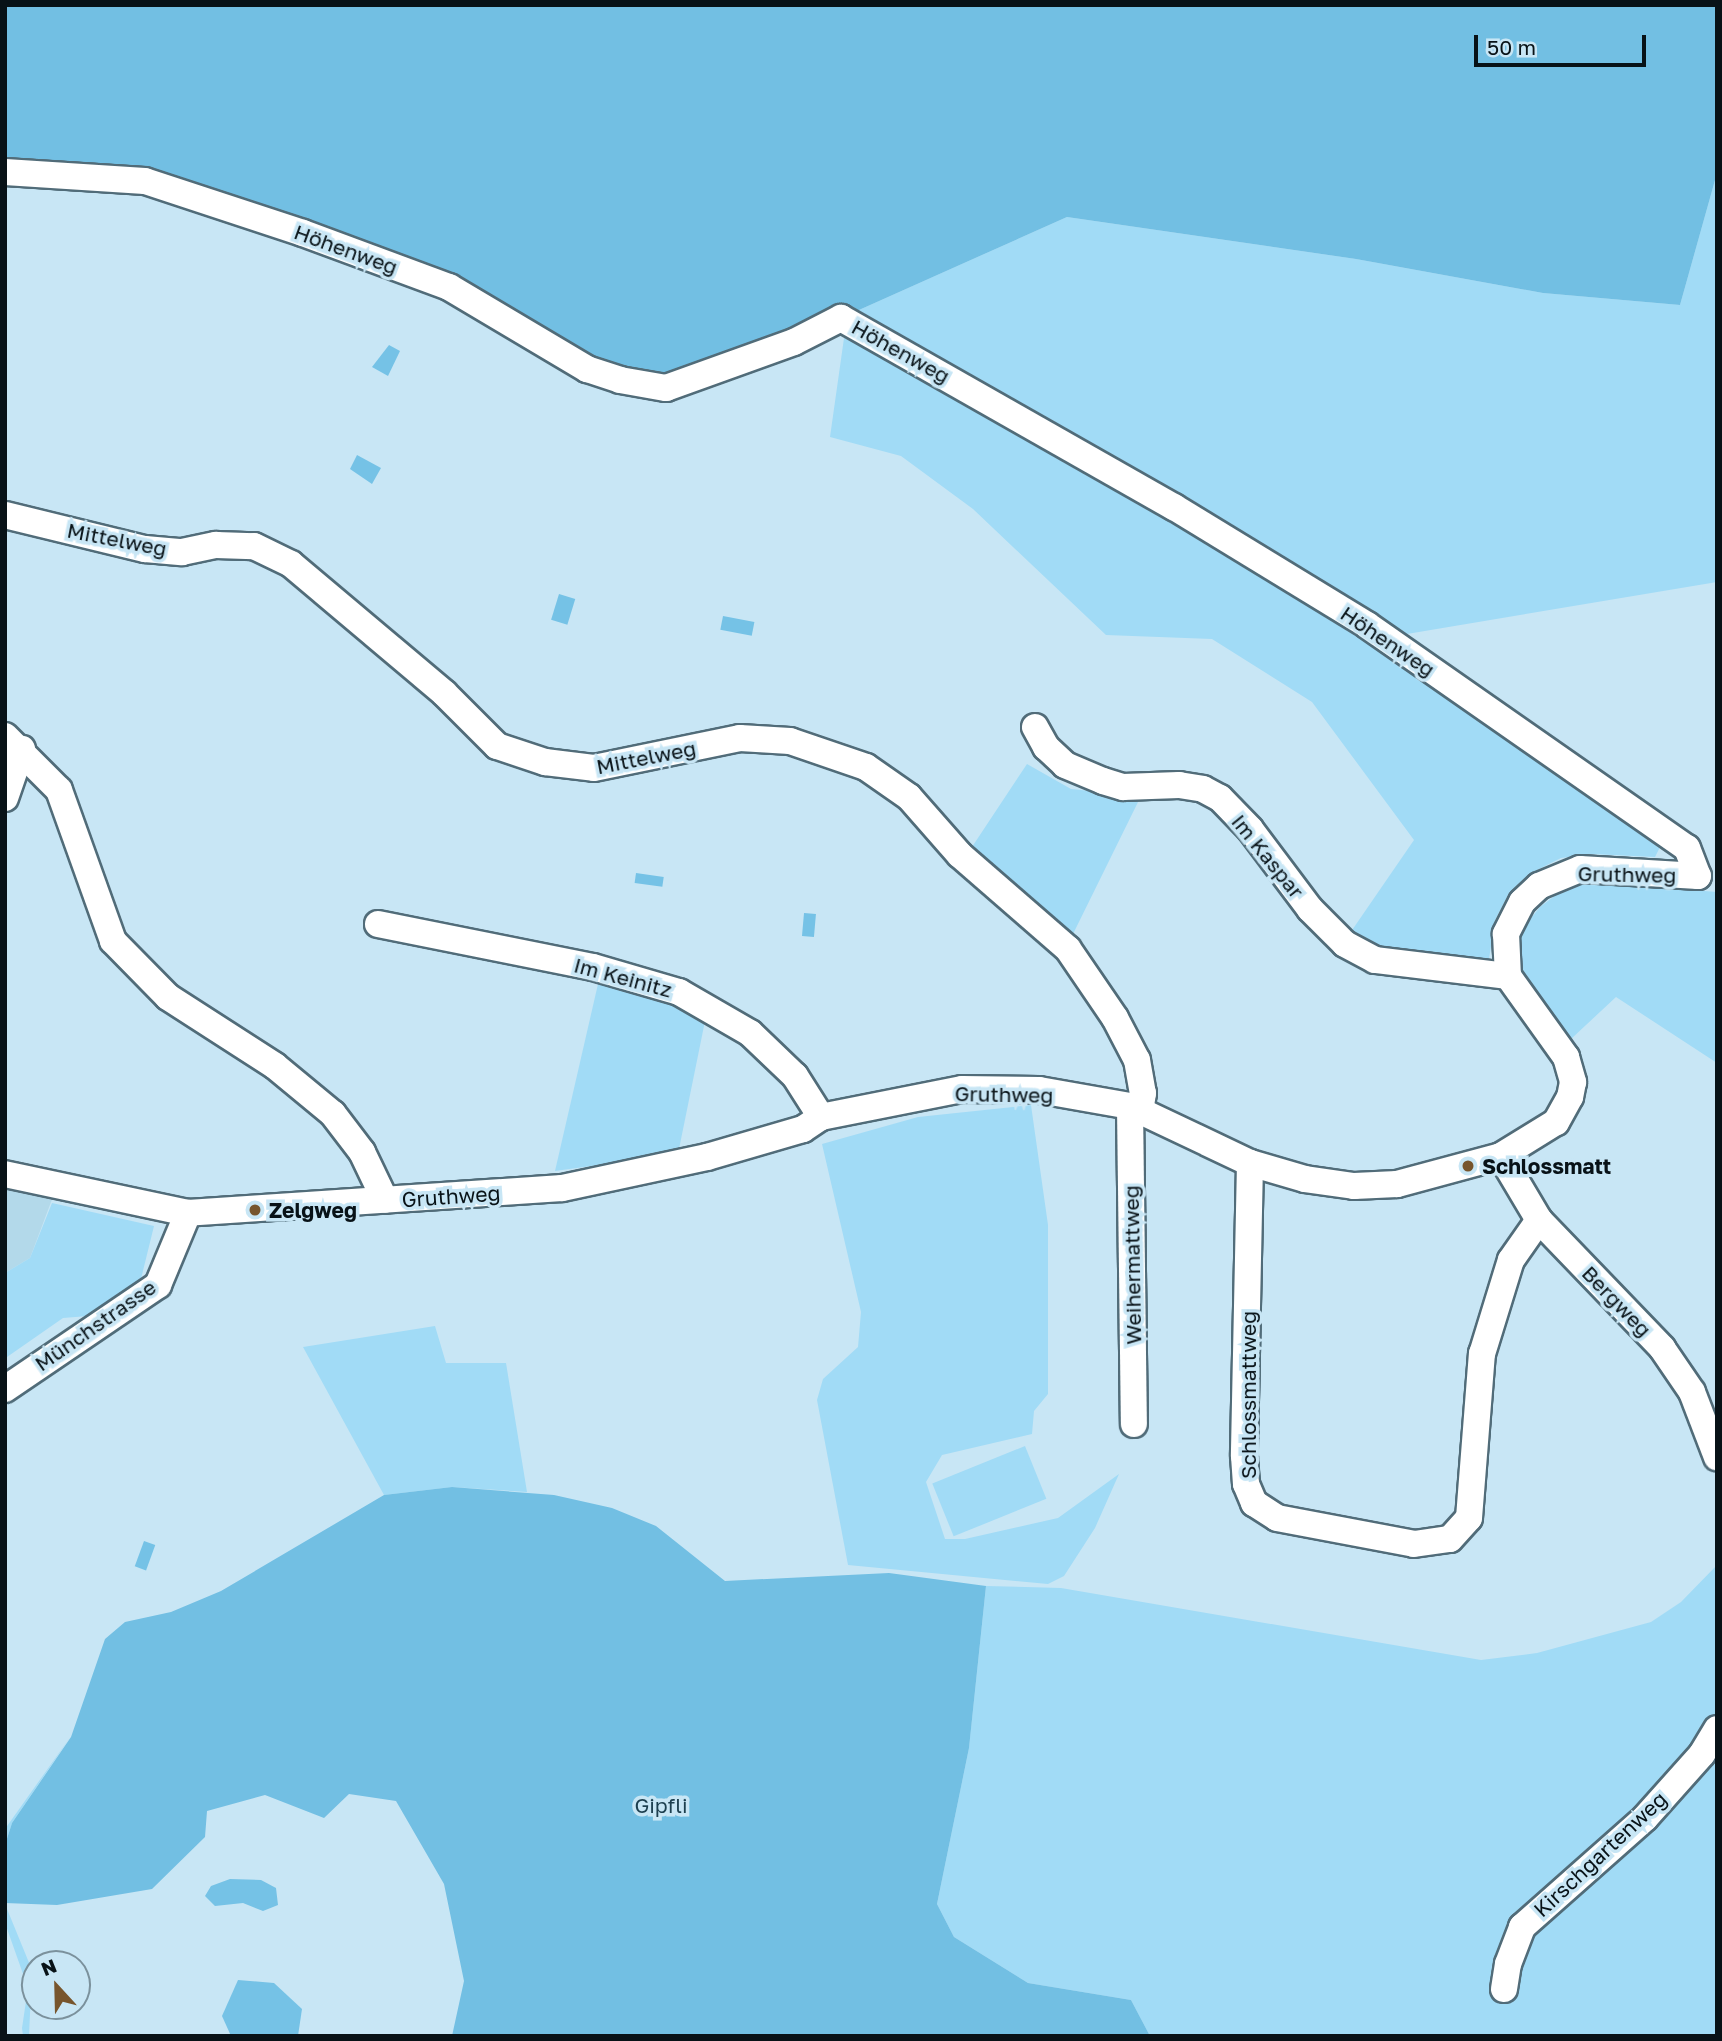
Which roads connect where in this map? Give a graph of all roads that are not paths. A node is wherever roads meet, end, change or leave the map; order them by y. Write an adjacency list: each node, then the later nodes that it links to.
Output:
1 (5, 173): 6 (street, Höhenweg)
2 (5, 514): 9 (street, Mittelweg)
3 (1035, 727): 8 (street, Im Kaspar)
4 (13, 742): 5 (street); 14 (street)
5 (5, 797)
6 (1698, 876): 8 (street, Gruthweg)
7 (378, 924): 10 (street, Im Keinitz)
8 (1508, 976): 11 (street, Gruthweg)
9 (1135, 1109): 10 (street, Gruthweg); 12 (street, Gruthweg); 18 (street, Weihermattweg)
10 (821, 1117): 14 (street, Gruthweg)
11 (1501, 1156): 12 (street, Gruthweg); 16 (street, Bergweg)
12 (1250, 1163): 16 (street, Schlossmattweg)
13 (5, 1174): 15 (street, Gruthweg)
14 (385, 1200): 15 (street, Gruthweg)
15 (188, 1213): 17 (street, Münchstrasse)
16 (1539, 1220): 19 (street, Bergweg)
17 (5, 1389)
18 (1134, 1424)
19 (1717, 1457)
20 (1717, 1729): 21 (street, Kirschgartenweg)
21 (1504, 1989)

